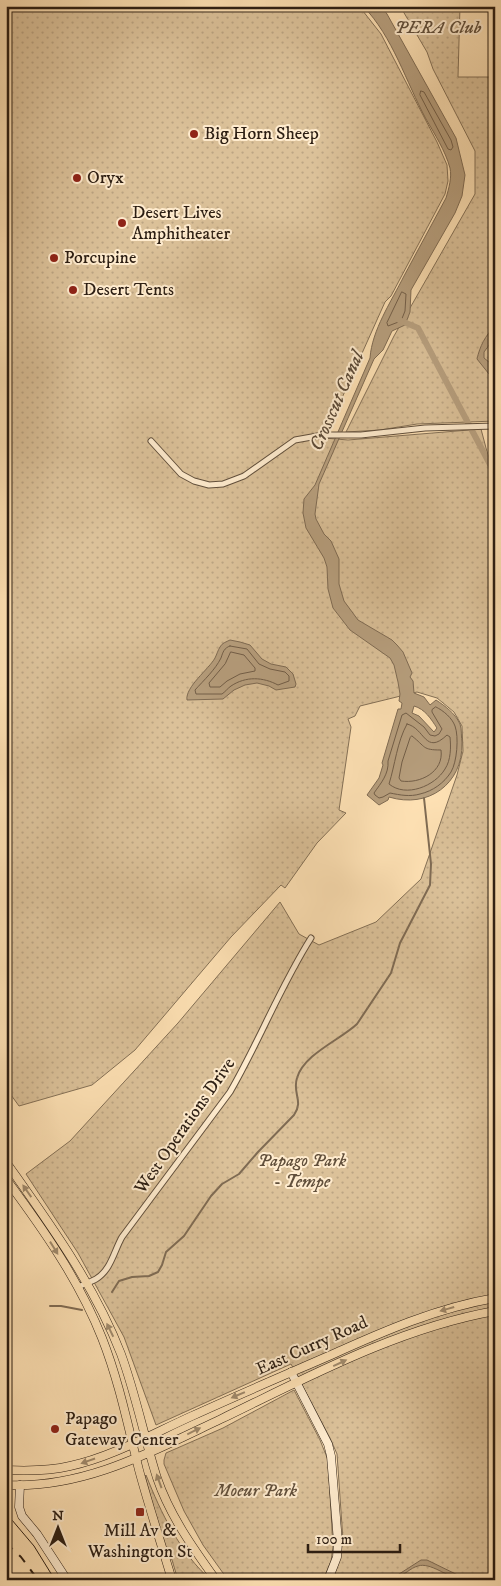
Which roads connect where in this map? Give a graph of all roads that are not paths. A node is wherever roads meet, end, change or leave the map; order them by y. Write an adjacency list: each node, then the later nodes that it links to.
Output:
1 (495, 426): 2 (street)
2 (151, 441)
3 (311, 938): 6 (street, West Operations Drive)
4 (6, 1162): 6 (main road, one-way to 4)
5 (6, 1179): 7 (main road, one-way to 7)
6 (86, 1282): 7 (street, West Operations Drive); 12 (main road, one-way to 6)
7 (78, 1287): 13 (main road)
8 (495, 1298): 10 (main road, East Curry Road, one-way to 10)
9 (495, 1311): 11 (main road, East Curry Road, one-way to 9)
10 (291, 1372): 11 (street); 12 (main road, East Curry Road, one-way to 12)
11 (296, 1383): 14 (main road, East Curry Road, one-way to 11); 22 (street)
12 (146, 1436): 13 (main road, East Curry Road); 14 (main road)
13 (133, 1443): 15 (main road); 16 (main road, East Curry Road, one-way to 16)
14 (150, 1452): 15 (main road, East Curry Road); 21 (main road, one-way to 14)
15 (136, 1458): 18 (main road, East Curry Road); 20 (main road)
16 (6, 1470)
17 (6, 1485): 18 (main road, East Curry Road)
18 (20, 1486): 19 (street)
19 (67, 1580)
20 (172, 1580)
21 (216, 1580)
22 (328, 1580)

